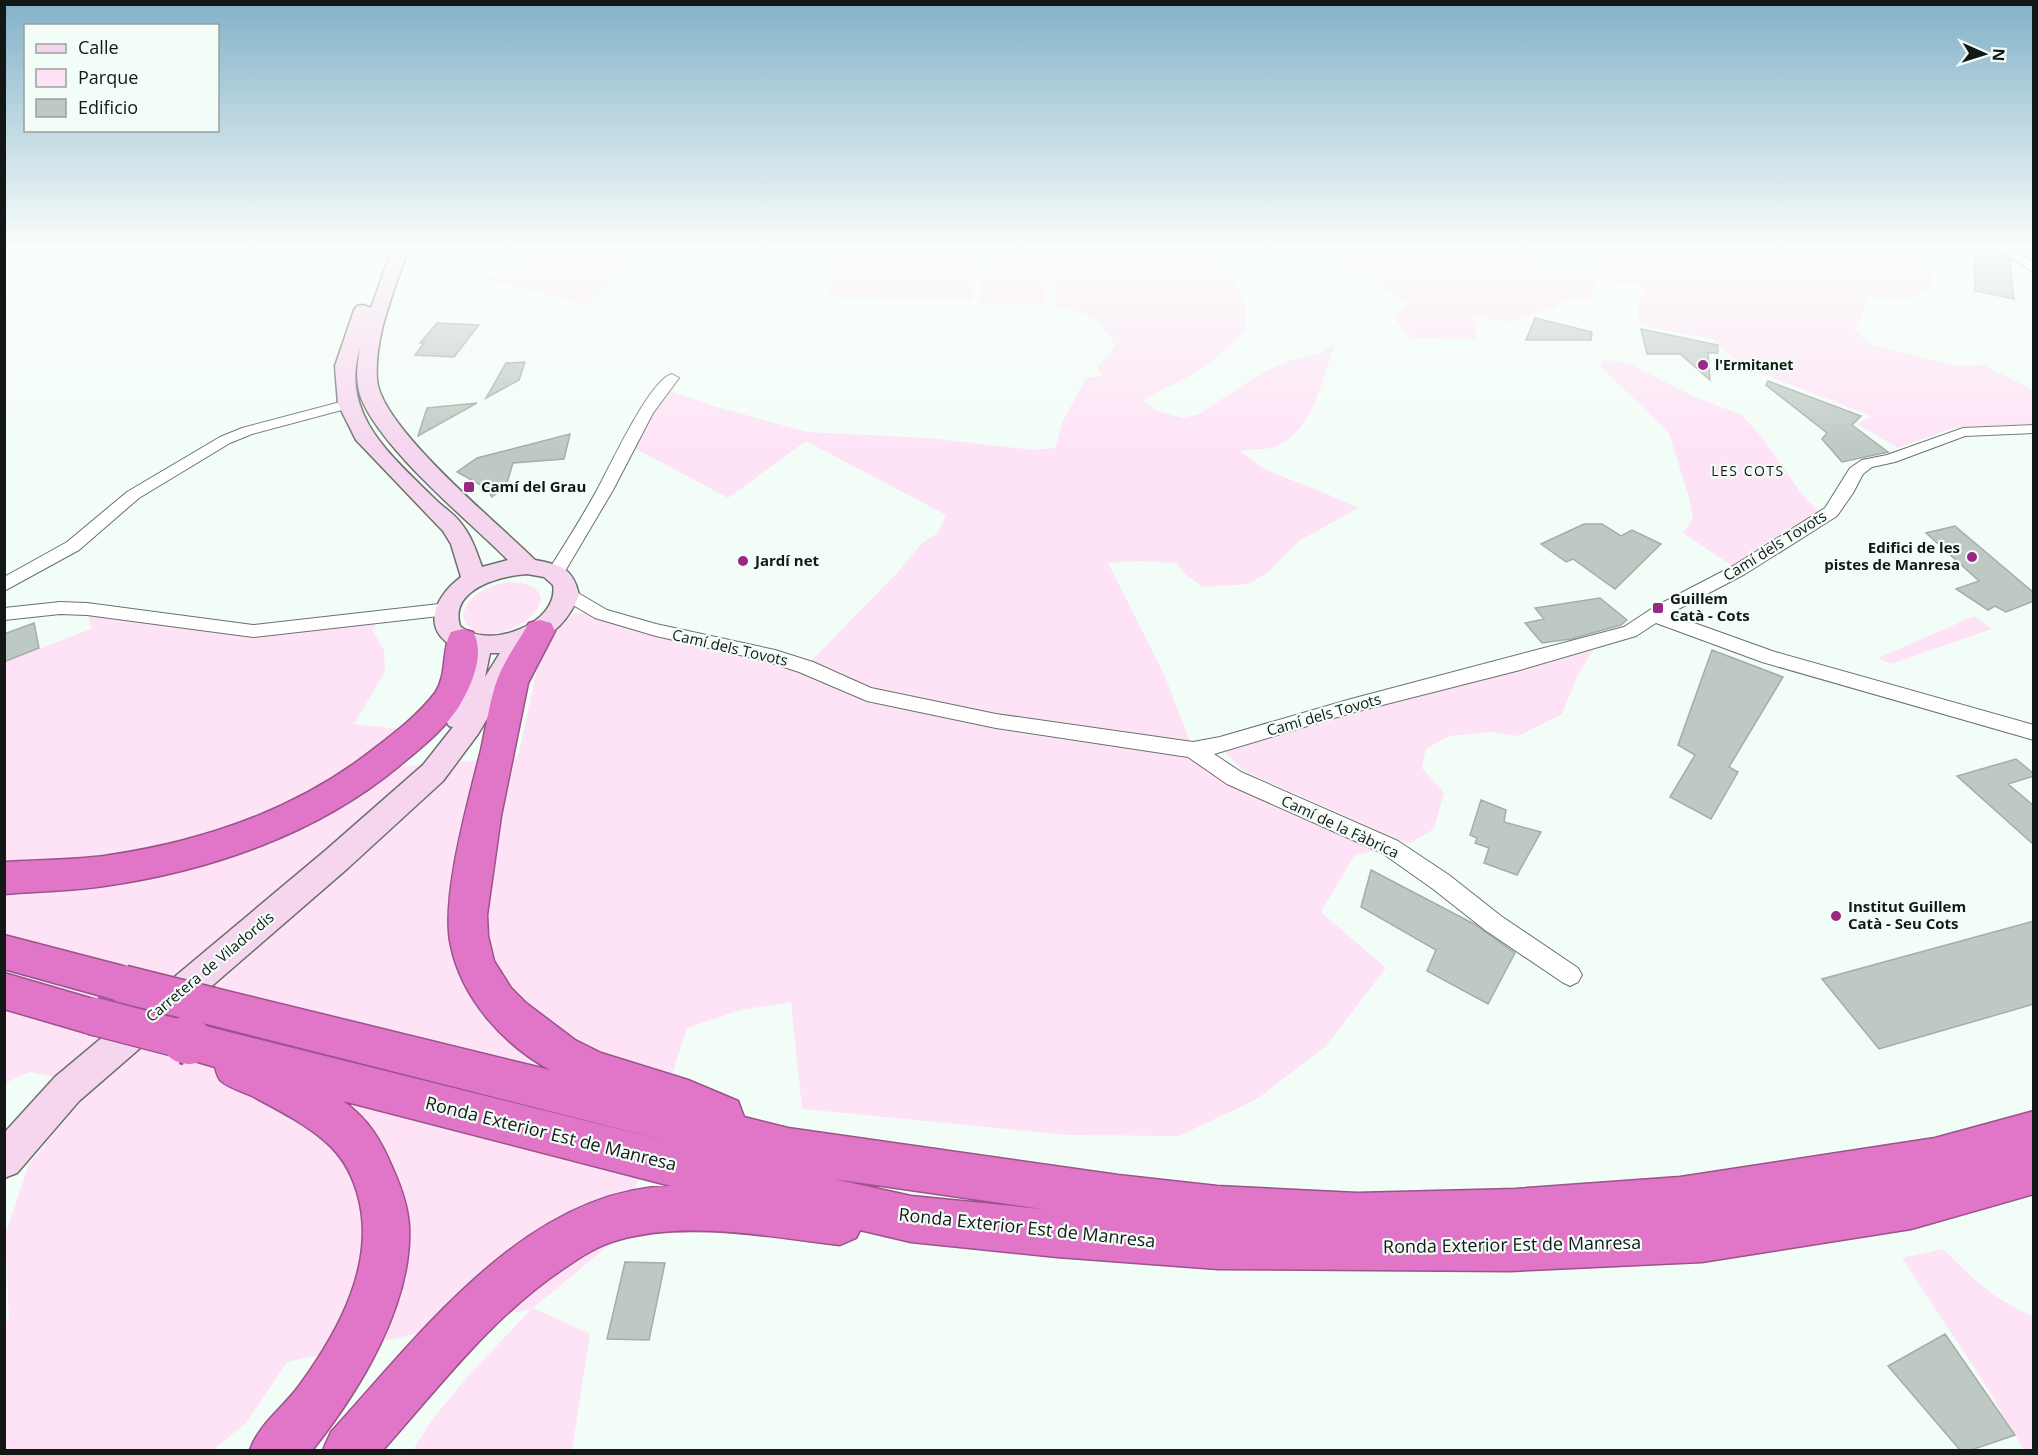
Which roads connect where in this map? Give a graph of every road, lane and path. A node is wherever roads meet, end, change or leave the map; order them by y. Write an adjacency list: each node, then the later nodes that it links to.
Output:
1 (362, 314): 4 (street)
2 (381, 314): 6 (street)
3 (672, 378): 8 (street)
4 (348, 404): 7 (street); 9 (street)
5 (2034, 429): 12 (street, Camí dels Tovots)
6 (527, 566): 7 (street); 8 (street)
7 (474, 581): 10 (street)
8 (561, 584): 13 (street); 16 (street, Camí dels Tovots)
9 (4, 585)
10 (448, 609): 11 (street); 14 (street)
11 (4, 615)
12 (1656, 616): 15 (street); 16 (street, Camí dels Tovots)
13 (531, 635): 14 (street); 17 (street, Carretera de Viladordis); 24 (highway)
14 (471, 642): 17 (street, Carretera de Viladordis); 18 (highway)
15 (2034, 733)
16 (1193, 750): 20 (street, Camí de la Fàbrica)
17 (413, 788): 25 (street, Carretera de Viladordis)
18 (4, 878)
19 (4, 952): 22 (highway, Ronda Exterior Est de Manresa, bridge)
20 (1570, 975)
21 (4, 991): 22 (highway, Ronda Exterior Est de Manresa, bridge)
22 (200, 1023): 24 (highway, Ronda Exterior Est de Manresa); 27 (highway, Ronda Exterior Est de Manresa); 28 (highway)
23 (2034, 1133): 24 (highway, Ronda Exterior Est de Manresa)
24 (788, 1150)
25 (8, 1160)
26 (2034, 1172): 27 (highway, Ronda Exterior Est de Manresa)
27 (911, 1219): 29 (highway)
28 (276, 1450)
29 (349, 1450)

